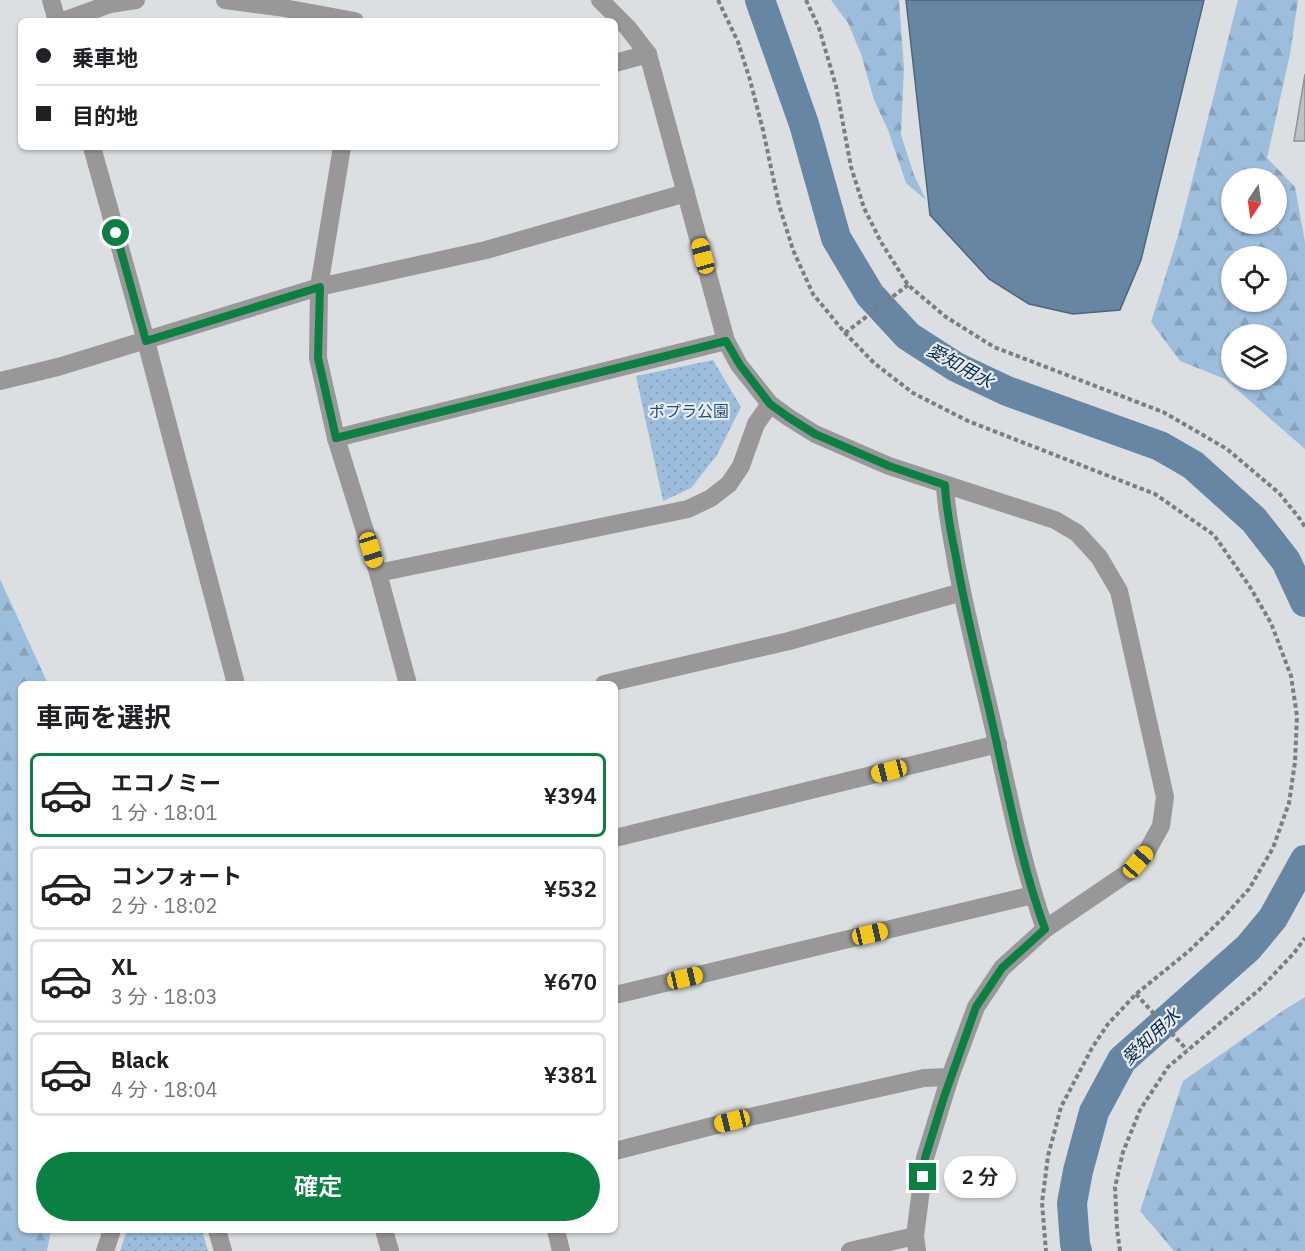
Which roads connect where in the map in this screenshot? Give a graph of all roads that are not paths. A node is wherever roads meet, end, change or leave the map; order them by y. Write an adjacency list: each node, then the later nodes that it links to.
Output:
1 (51, 0): 5 (street)
2 (136, 0): 6 (street)
3 (225, 0): 7 (street)
4 (600, 0): 8 (street)
5 (56, 18)
6 (71, 18)
7 (338, 18)
8 (648, 54): 9 (street); 12 (street)
9 (618, 62)
10 (93, 150): 14 (street)
11 (342, 150): 13 (street)
12 (686, 193): 13 (street); 15 (street)
13 (320, 287): 14 (street); 18 (street)
14 (146, 341): 16 (street); 22 (street)
15 (726, 341): 17 (street); 18 (street)
16 (0, 381)
17 (770, 404): 19 (street); 20 (street)
18 (336, 438): 20 (street)
19 (945, 485): 21 (street); 28 (street)
20 (378, 573): 23 (street)
21 (962, 592): 24 (street); 25 (street)
22 (235, 681)
23 (407, 681)
24 (617, 681)
25 (998, 744): 26 (street); 27 (street)
26 (618, 837)
27 (1033, 895): 28 (street); 29 (street)
28 (1045, 929): 30 (street)
29 (618, 994)
30 (950, 1077): 31 (street); 36 (street)
31 (618, 1150)
32 (111, 1233): 37 (street)
33 (218, 1233): 38 (street)
34 (385, 1233): 39 (street)
35 (557, 1233): 40 (street)
36 (916, 1243): 41 (street)
37 (105, 1251)
38 (223, 1251)
39 (390, 1251)
40 (561, 1251)
41 (850, 1251)

